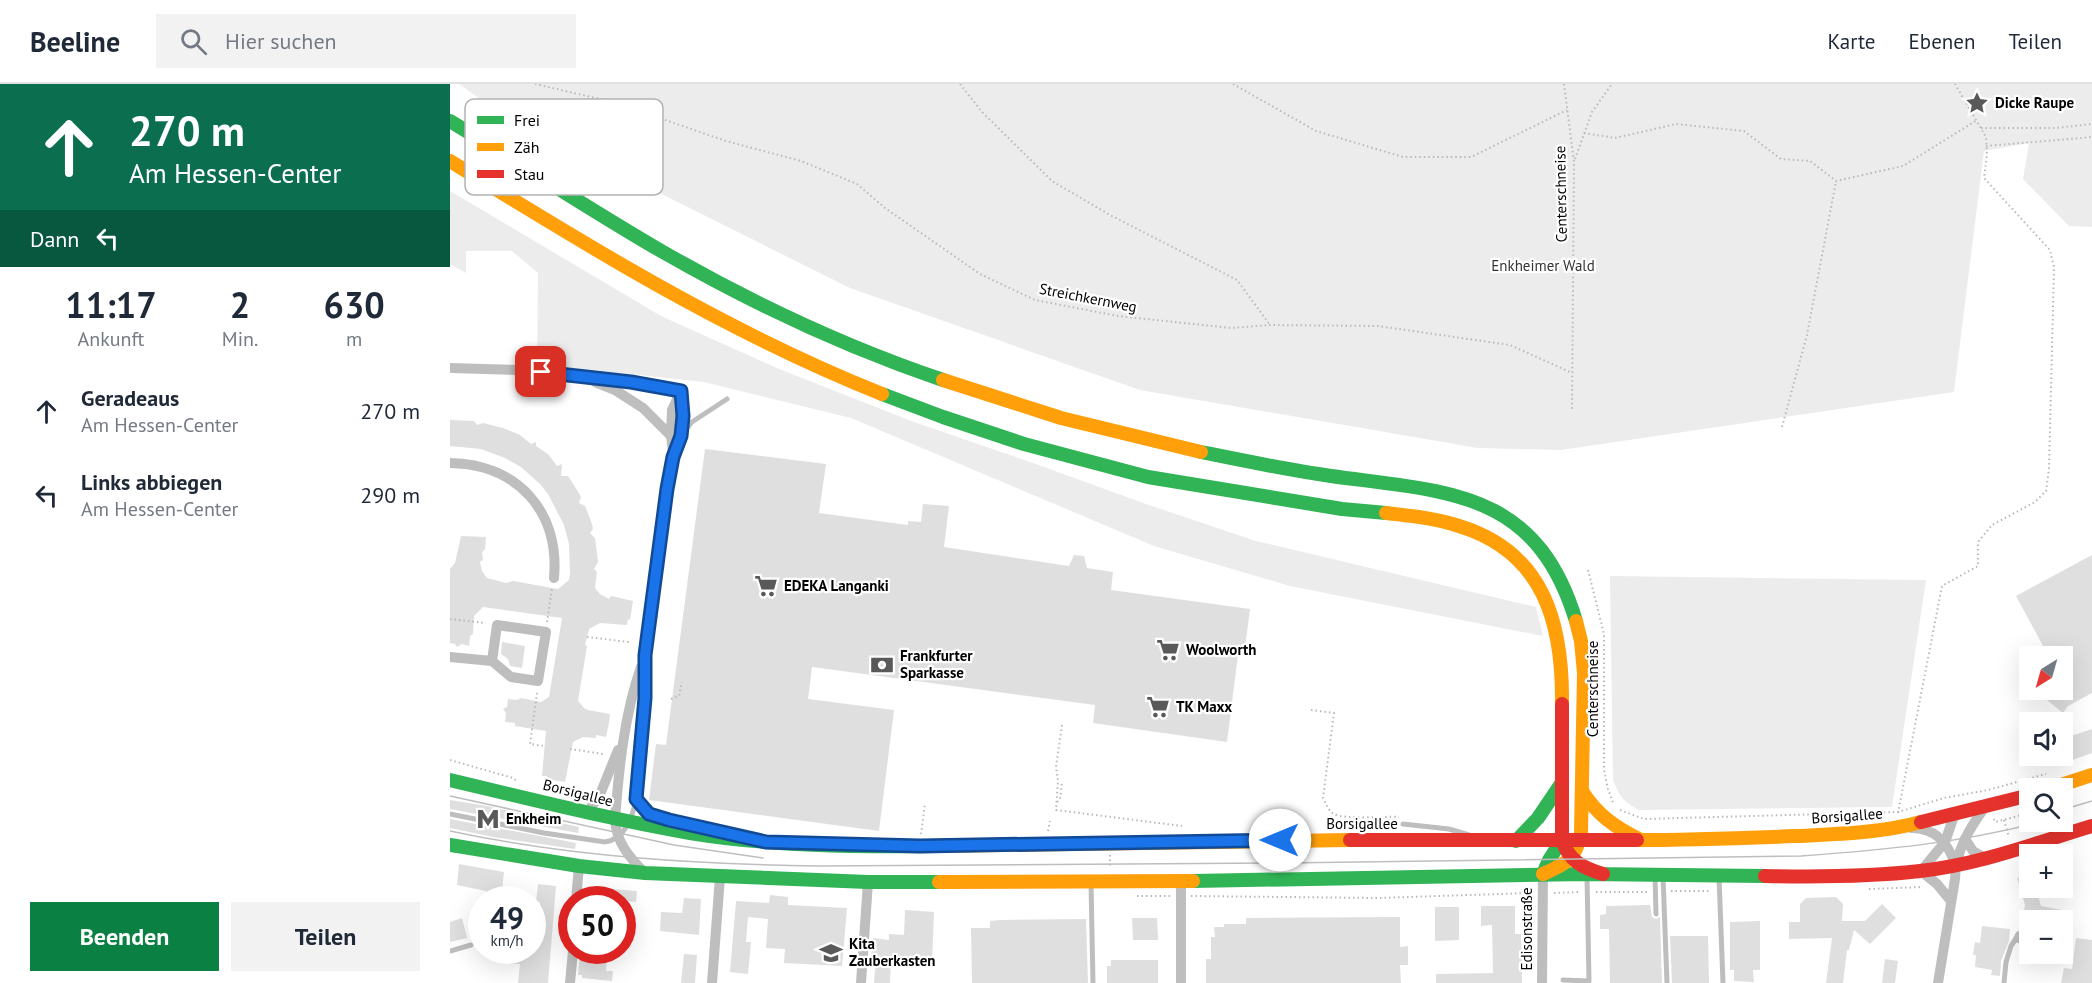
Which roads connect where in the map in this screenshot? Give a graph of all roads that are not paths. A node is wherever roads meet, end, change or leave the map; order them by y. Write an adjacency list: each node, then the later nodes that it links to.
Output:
1 (450, 121): 2 (main road)
2 (465, 130)
3 (450, 161): 4 (main road)
4 (465, 170)
5 (507, 195): 20 (main road)
6 (568, 195): 21 (main road)
7 (450, 368): 8 (street)
8 (584, 377): 10 (street); 10 (street)
9 (727, 399): 10 (lane)
10 (676, 436): 14 (street)
11 (450, 463): 12 (street)
12 (554, 578)
13 (450, 657): 15 (street)
14 (645, 658): 16 (street); 23 (street)
15 (492, 662): 15 (street)
16 (626, 727): 25 (street); 28 (street)
17 (2092, 775): 19 (main road)
18 (450, 780): 25 (main road, Borsigallee)
19 (2073, 781)
20 (1561, 784): 36 (main road); 39 (main road)
21 (1581, 789): 37 (main road); 38 (main road)
22 (2019, 798): 24 (main road, Borsigallee)
23 (636, 799): 29 (lane); 40 (street)
24 (1985, 807): 26 (main road, Borsigallee); 34 (street)
25 (587, 812): 28 (main road, Borsigallee)
26 (1955, 813): 32 (main road, Borsigallee); 41 (street)
27 (450, 814): 33 (lane)
28 (615, 819): 29 (main road, Borsigallee); 33 (street)
29 (629, 822): 33 (lane); 40 (main road, Borsigallee)
30 (1403, 824): 35 (lane)
31 (2092, 826): 43 (main road)
32 (1900, 828): 38 (main road, Borsigallee); 41 (street)
33 (618, 838): 48 (street)
34 (1965, 839): 43 (street); 45 (street)
35 (1484, 840): 39 (main road, Borsigallee); 40 (main road, Borsigallee)
36 (1562, 840): 37 (main road, Borsigallee); 39 (main road, Borsigallee); 44 (main road); 49 (main road)
37 (1581, 840): 38 (main road, Borsigallee); 44 (main road)
38 (1641, 840)
39 (1516, 841)
40 (766, 842)
41 (1945, 842): 45 (street); 47 (street)
42 (450, 845): 46 (main road)
43 (1985, 858): 45 (main road)
44 (1572, 860): 49 (main road); 51 (main road)
45 (1955, 864): 47 (main road); 59 (street)
46 (579, 866): 48 (main road); 58 (street)
47 (1921, 871): 53 (main road); 59 (street)
48 (645, 873): 54 (main road)
49 (1543, 874): 50 (main road); 56 (main road); 73 (street, Edisonstraße)
50 (1587, 874): 51 (main road); 67 (lane)
51 (1604, 874): 52 (main road)
52 (1659, 874): 53 (main road); 60 (lane); 74 (lane)
53 (1719, 875): 75 (lane)
54 (720, 877): 57 (main road); 69 (street)
55 (1091, 881): 56 (main road); 57 (main road); 71 (lane)
56 (1181, 881): 72 (street)
57 (868, 882): 70 (street)
58 (577, 886)
59 (1952, 901): 76 (street)
60 (1656, 914)
61 (2019, 934): 62 (lane)
62 (2016, 940): 63 (lane); 77 (lane)
63 (2019, 940)
64 (468, 946): 65 (lane)
65 (450, 951)
66 (572, 964): 68 (street)
67 (1563, 980)
68 (570, 983)
69 (712, 983)
70 (861, 983)
71 (1093, 983)
72 (1181, 983)
73 (1542, 983)
74 (1667, 983)
75 (1723, 983)
76 (1938, 983)
77 (2004, 983)

